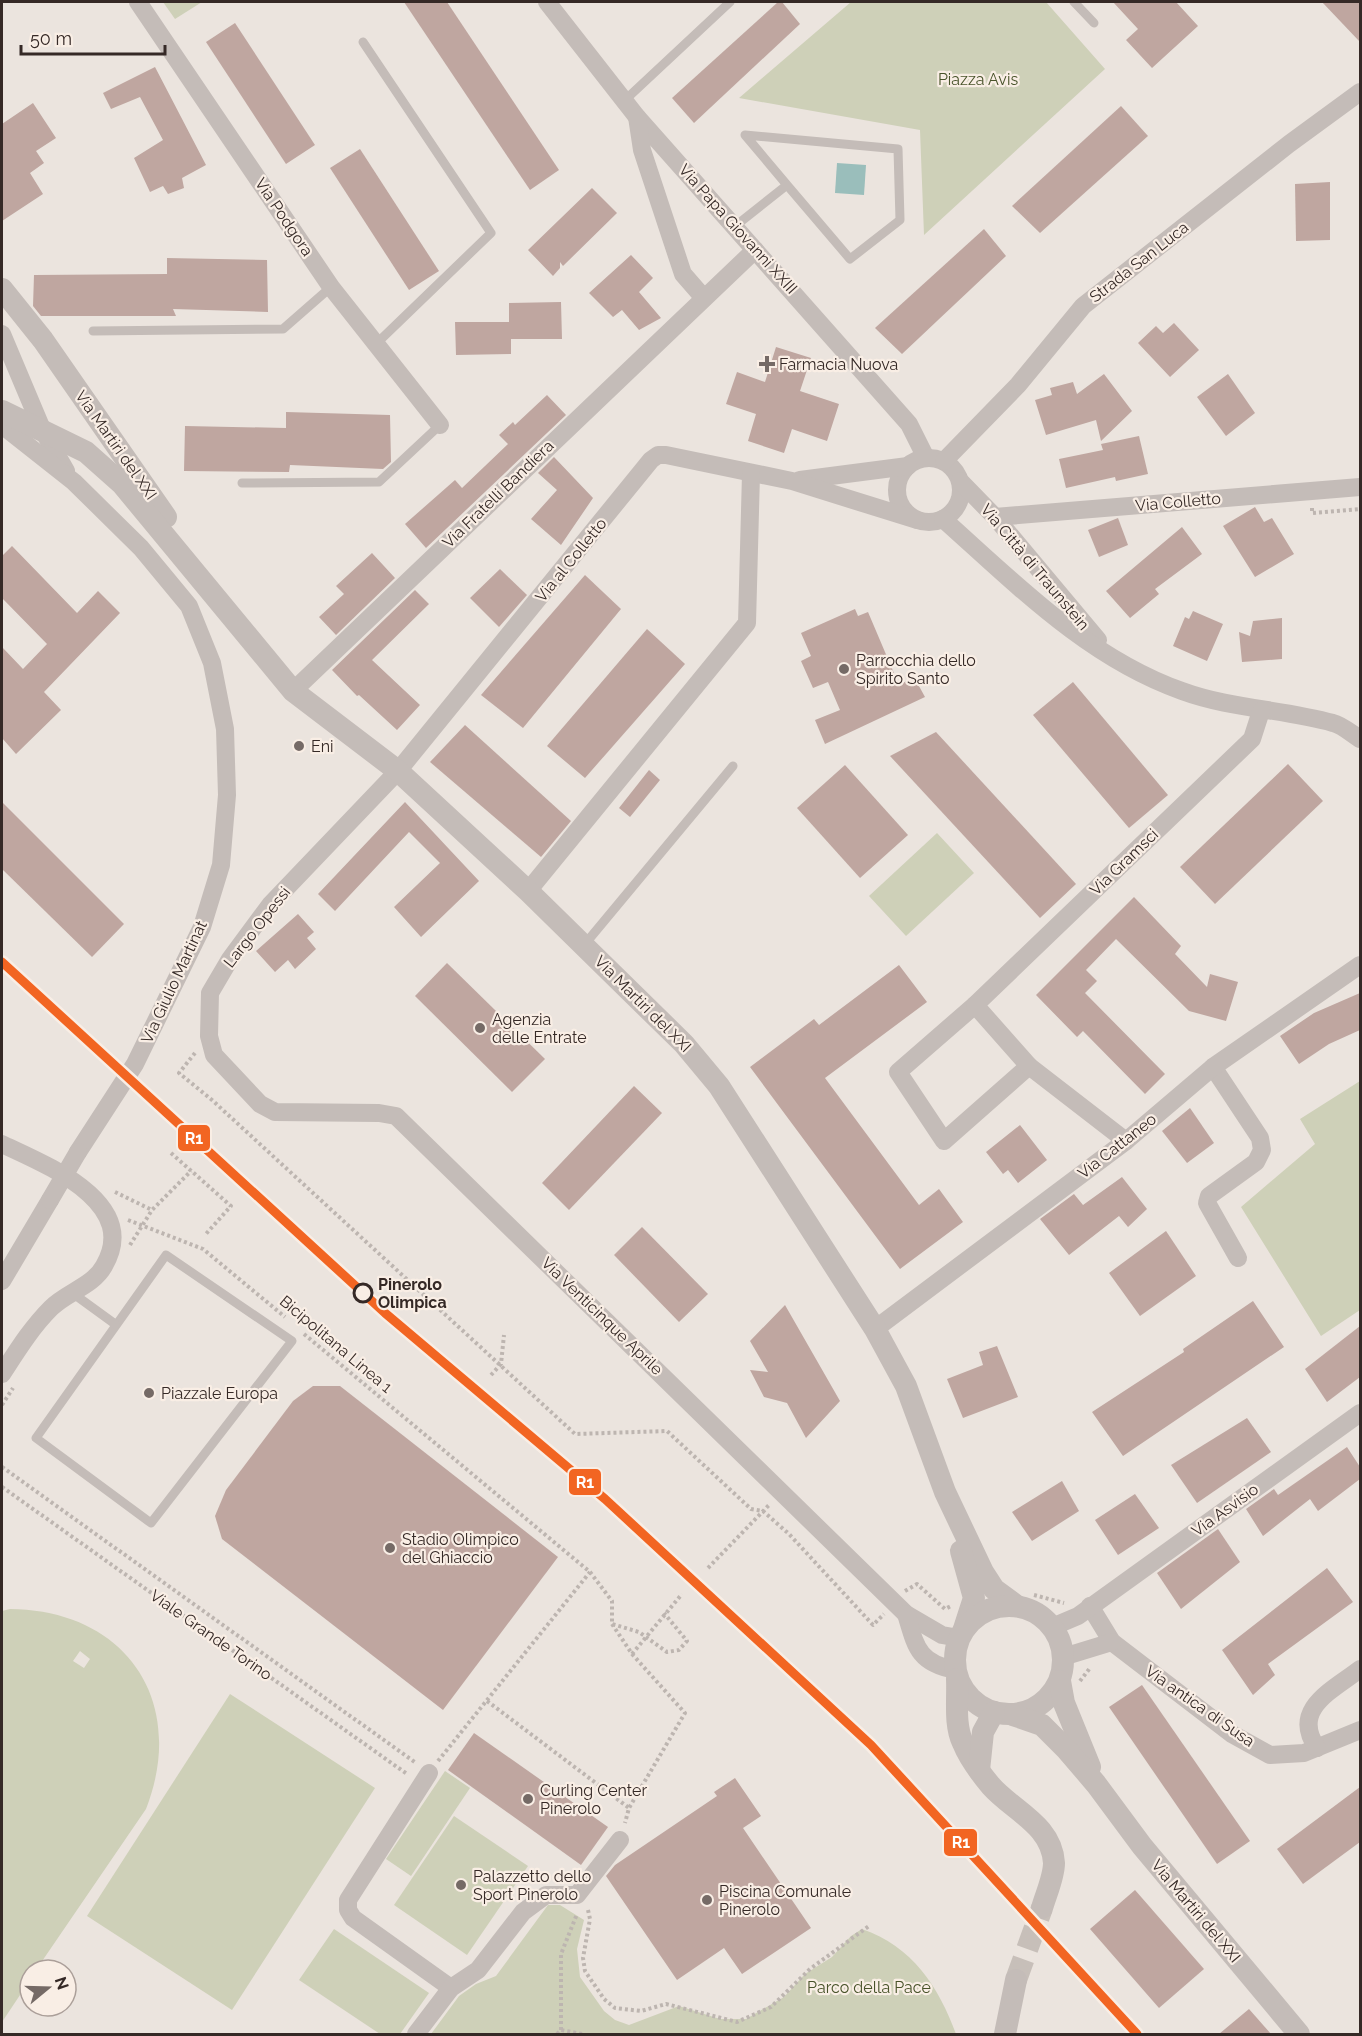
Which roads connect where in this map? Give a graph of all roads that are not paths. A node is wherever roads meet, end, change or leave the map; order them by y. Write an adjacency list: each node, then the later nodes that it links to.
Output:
1 (138, 2): 13 (street, Via Podgora)
2 (547, 2): 8 (street, Via Papa Giovanni XXIII)
3 (730, 2): 8 (lane)
4 (1074, 2): 5 (lane)
5 (1094, 23)
6 (363, 42): 18 (lane)
7 (1360, 92): 23 (street, Strada San Luca)
8 (624, 101): 9 (street, Via Papa Giovanni XXIII)
9 (638, 117): 11 (street, Via Papa Giovanni XXIII); 15 (street)
10 (787, 185): 10 (lane); 11 (lane)
11 (734, 226): 12 (street, Via Papa Giovanni XXIII)
12 (755, 250): 15 (street, Via Fratelli Bandiera); 23 (street, Via Papa Giovanni XXIII)
13 (331, 287): 16 (lane); 18 (street, Via Podgora)
14 (2, 289): 34 (street, Via Martiri del XXI)
15 (703, 297): 36 (street, Via Fratelli Bandiera)
16 (93, 331)
17 (2, 334): 22 (street)
18 (376, 344): 21 (street, Via Podgora)
19 (2, 411): 22 (street, Via Martiri del XXI)
20 (2, 425): 28 (street)
21 (440, 425): 29 (lane)
22 (42, 429): 28 (street); 34 (street, Via Martiri del XXI)
23 (935, 459): 24 (street); 27 (street)
24 (908, 466): 26 (street, Via al Colletto); 33 (street)
25 (751, 474): 26 (street, Via al Colletto); 40 (street, Via al Colletto); 41 (street)
26 (792, 481): 33 (street, Via al Colletto)
27 (960, 481): 31 (street, Via Città di Traunstein); 32 (street)
28 (74, 483): 51 (street, Via Giulio Martinat, bridge)
29 (242, 483)
30 (1360, 487): 31 (street, Via Colletto)
31 (995, 518): 35 (street, Via Città di Traunstein)
32 (943, 519): 33 (street); 35 (street, Via Città di Traunstein)
33 (917, 520)
34 (224, 606): 36 (street, Via Martiri del XXI)
35 (1109, 653): 37 (street, Via Città di Traunstein)
36 (293, 691): 40 (street, Via Martiri del XXI)
37 (1261, 711): 38 (street, Via Città di Traunstein); 44 (street, Via Gramsci)
38 (1360, 739)
39 (733, 766): 42 (lane)
40 (398, 771): 41 (street, Via Martiri del XXI); 47 (street, Largo Opessi)
41 (528, 891): 42 (street, Via Martiri del XXI)
42 (584, 945): 54 (street, Via Martiri del XXI)
43 (1360, 965): 46 (street, Via Cattaneo)
44 (975, 1005): 45 (street); 45 (street, Via Gramsci)
45 (1029, 1066): 48 (street)
46 (1213, 1066): 48 (street, Via Cattaneo); 50 (street)
47 (260, 1104): 59 (street, Via Venticinque Aprile)
48 (1126, 1142): 54 (street, Via Cattaneo)
49 (2, 1144): 52 (street)
50 (1238, 1258)
51 (2, 1281)
52 (71, 1292): 53 (lane); 55 (street)
53 (115, 1324): 53 (lane)
54 (875, 1329): 57 (street, Via Martiri del XXI)
55 (2, 1374)
56 (1360, 1413): 60 (street, Via Asvisio)
57 (945, 1492): 58 (street, Via Martiri del XXI); 62 (street, Via Martiri del XXI)
58 (1021, 1600): 61 (street, Via Martiri del XXI); 62 (street)
59 (901, 1608): 62 (street); 66 (street)
60 (1084, 1611): 61 (street, Via Asvisio); 63 (street)
61 (1052, 1627): 64 (street, Via Martiri del XXI)
62 (961, 1635): 66 (street)
63 (1112, 1642): 64 (street); 70 (street, Via antica di Susa)
64 (1063, 1657): 67 (street, Via Martiri del XXI)
65 (1360, 1669): 70 (street)
66 (956, 1673): 68 (street, Via Martiri del XXI); 71 (street)
67 (1060, 1681): 68 (street); 73 (street, Via Martiri del XXI)
68 (1004, 1713): 71 (street); 73 (street, Via Martiri del XXI)
69 (1360, 1730): 70 (street, Via antica di Susa)
70 (1317, 1748)
71 (979, 1770): 75 (street)
72 (425, 1778): 77 (street)
73 (1096, 1784): 80 (street, Via Martiri del XXI)
74 (620, 1840): 77 (street)
75 (1042, 1908)
76 (1016, 1980): 79 (street)
77 (452, 1988): 78 (street)
78 (416, 2034)
79 (1005, 2034)
80 (1299, 2034)

